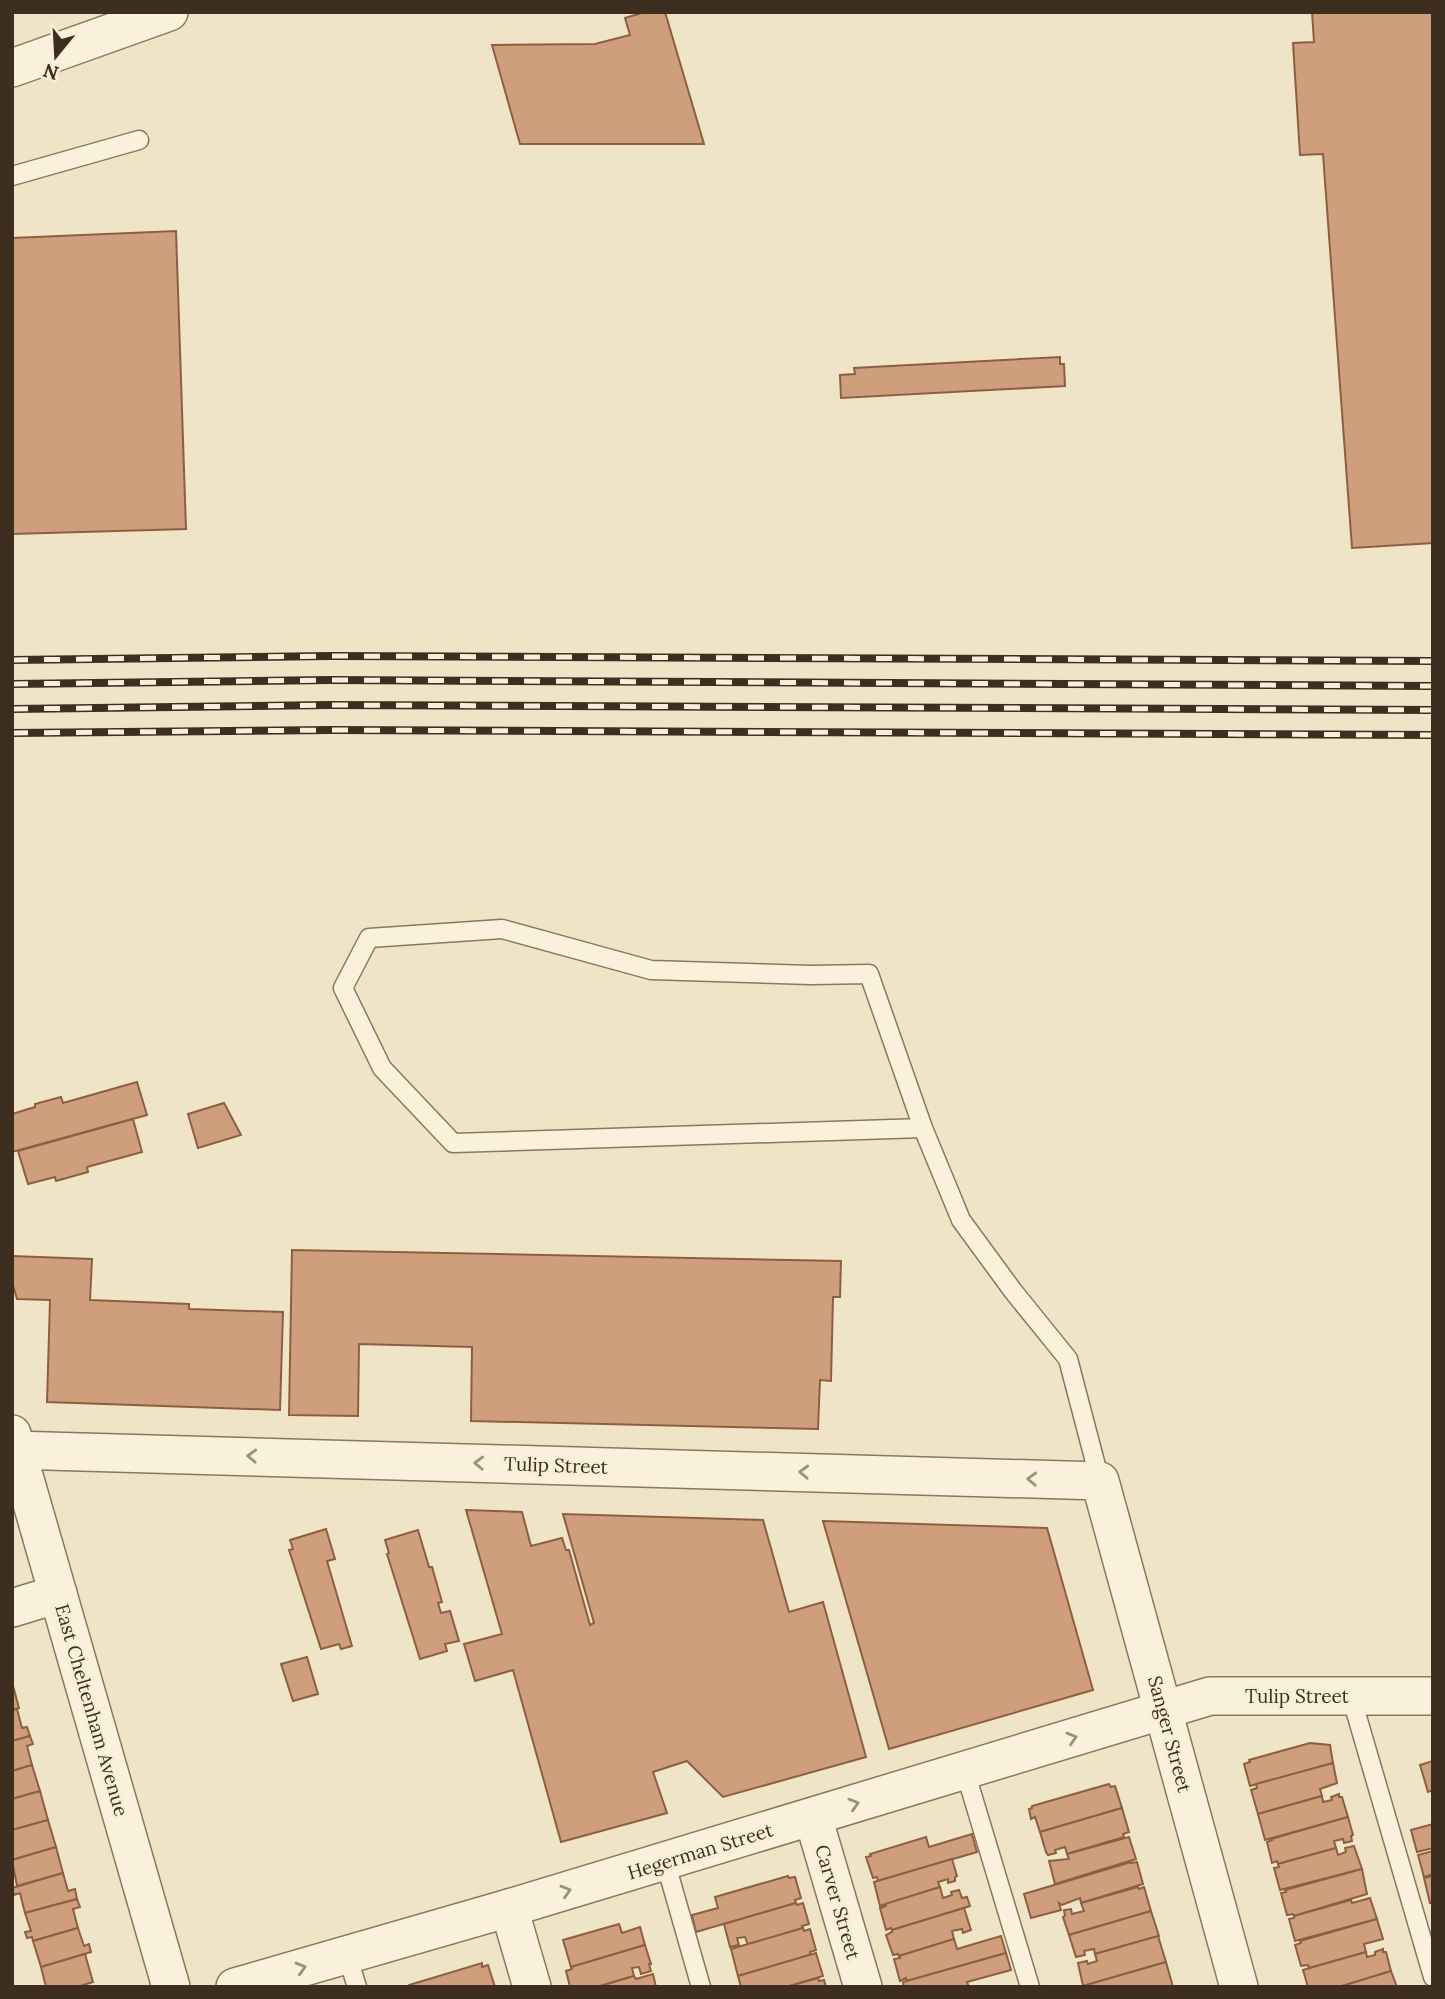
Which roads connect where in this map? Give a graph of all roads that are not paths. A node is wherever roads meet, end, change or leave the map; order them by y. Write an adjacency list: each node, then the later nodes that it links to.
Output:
1 (169, 12): 2 (street)
2 (12, 68)
3 (139, 141): 4 (lane)
4 (12, 176)
5 (923, 1128): 5 (lane); 7 (lane)
6 (14, 1444): 7 (street, Tulip Street, one-way to 6); 8 (street, East Cheltenham Avenue)
7 (1100, 1481): 12 (street, Sanger Street)
8 (58, 1594): 9 (street); 19 (street, East Cheltenham Avenue)
9 (12, 1608)
10 (1351, 1696): 11 (street, Tulip Street); 12 (street, Tulip Street); 18 (lane)
11 (1433, 1696)
12 (1163, 1710): 13 (street, Hegerman Street, one-way to 12); 25 (street, Sanger Street)
13 (965, 1771): 14 (street, Hegerman Street, one-way to 13); 24 (lane)
14 (813, 1817): 15 (street, Hegerman Street); 23 (street, Carver Street)
15 (665, 1861): 16 (street, Hegerman Street, one-way to 15); 22 (lane)
16 (509, 1908): 17 (street, Hegerman Street); 21 (street)
17 (352, 1971): 20 (street, Hegerman Street, one-way to 17)
18 (1433, 1977)
19 (171, 1987)
20 (235, 1987)
21 (532, 1987)
22 (701, 1987)
23 (863, 1987)
24 (1030, 1987)
25 (1239, 1987)

